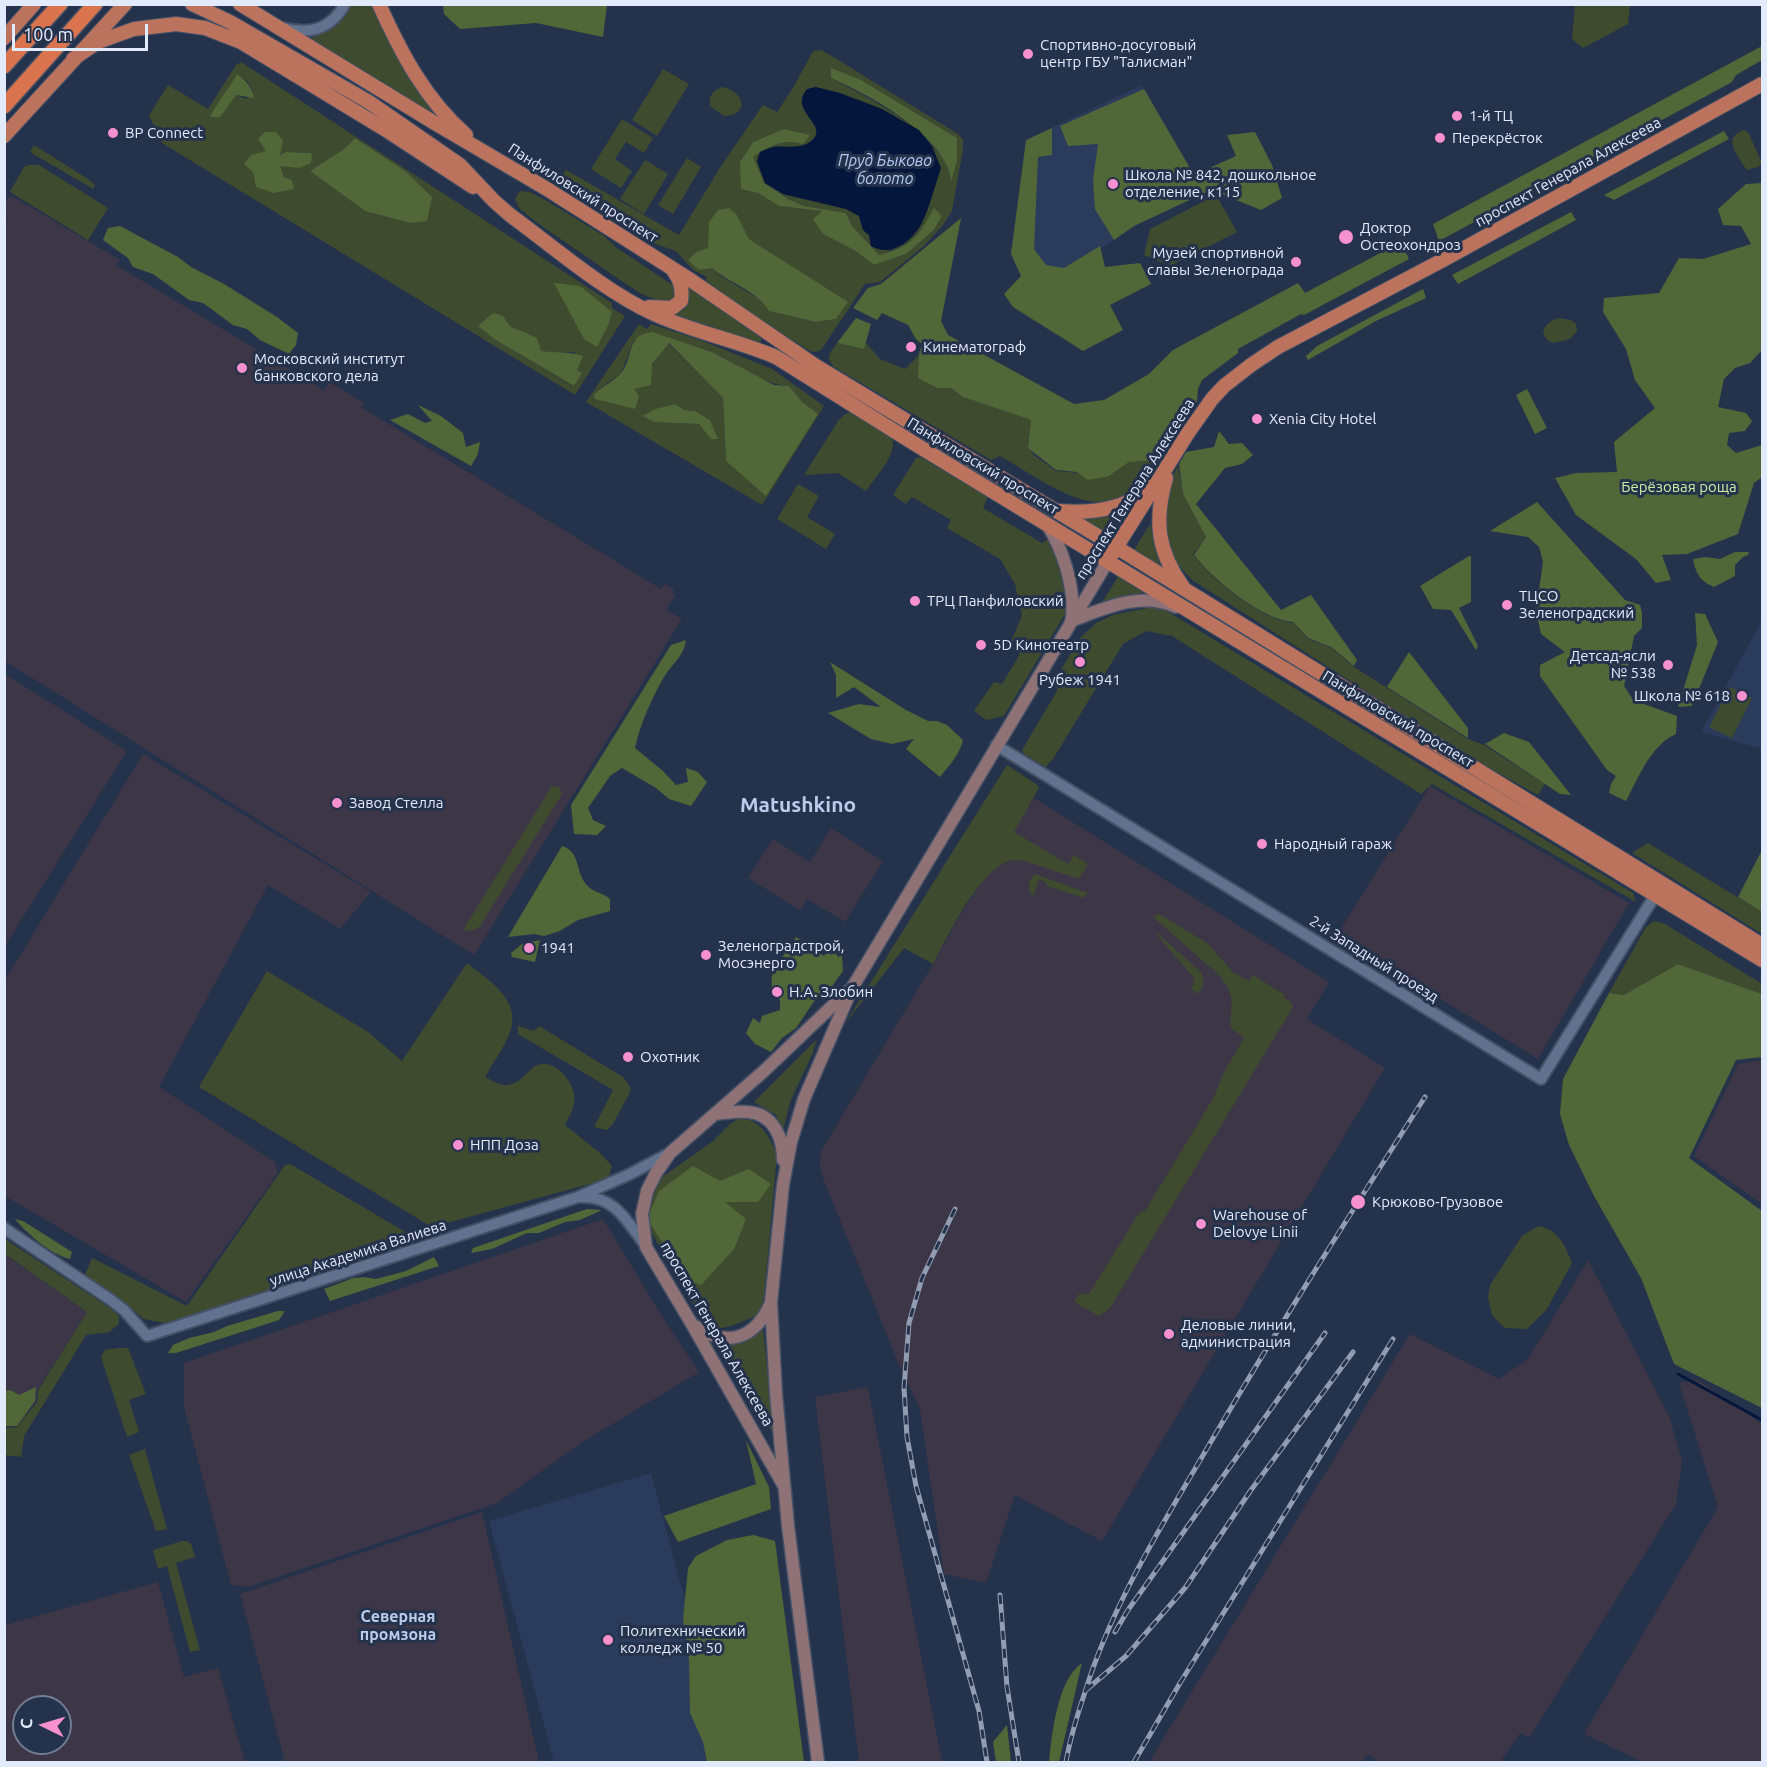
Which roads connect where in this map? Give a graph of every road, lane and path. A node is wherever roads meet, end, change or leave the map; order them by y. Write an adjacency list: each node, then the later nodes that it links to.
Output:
1 (34, 4): 10 (main road)
2 (60, 4): 12 (highway)
3 (95, 4): 14 (highway)
4 (125, 4): 11 (main road)
5 (192, 4): 17 (main road, Панфиловский проспект)
6 (240, 4): 9 (main road, Панфиловский проспект)
7 (345, 4): 9 (street)
8 (378, 4): 16 (main road)
9 (267, 21): 16 (main road, Панфиловский проспект)
10 (7, 34)
11 (73, 59): 15 (main road); 17 (main road)
12 (4, 66)
13 (1762, 84): 20 (main road, проспект Генерала Алексеева)
14 (4, 106)
15 (4, 136)
16 (488, 153): 18 (main road, Панфиловский проспект)
17 (494, 201): 19 (main road, Панфиловский проспект)
18 (671, 268): 19 (main road); 21 (main road, Панфиловский проспект)
19 (634, 304): 22 (main road, Панфиловский проспект)
20 (1171, 461): 21 (main road); 23 (main road, проспект Генерала Алексеева); 25 (main road)
21 (1054, 510): 23 (main road, Панфиловский проспект)
22 (1047, 524): 24 (main road, Панфиловский проспект); 26 (main road)
23 (1116, 548): 24 (main road, проспект Генерала Алексеева); 25 (main road, Панфиловский проспект)
24 (1108, 561): 26 (main road, проспект Генерала Алексеева); 27 (main road, Панфиловский проспект)
25 (1187, 593): 29 (main road, Панфиловский проспект)
26 (1071, 621): 27 (main road); 28 (main road, проспект Генерала Алексеева)
27 (1217, 627): 29 (main road, Панфиловский проспект)
28 (996, 745): 29 (street, 2-й Западный проезд); 32 (main road, проспект Генерала Алексеева)
29 (1659, 889): 30 (main road, Панфиловский проспект); 31 (main road, Панфиловский проспект)
30 (1762, 945)
31 (1762, 960)
32 (852, 988): 33 (main road, проспект Генерала Алексеева); 35 (main road, проспект Генерала Алексеева)
33 (716, 1114): 34 (main road, проспект Генерала Алексеева); 35 (main road)
34 (670, 1153): 36 (street, улица Академика Валиева); 38 (main road, проспект Генерала Алексеева)
35 (783, 1185): 39 (main road, проспект Генерала Алексеева)
36 (578, 1197): 37 (street, улица Академика Валиева); 38 (street, улица Академика Валиева)
37 (4, 1227)
38 (646, 1247): 40 (main road, проспект Генерала Алексеева)
39 (771, 1302): 40 (main road); 41 (main road, проспект Генерала Алексеева)
40 (693, 1326): 41 (main road, проспект Генерала Алексеева)
41 (786, 1490): 42 (main road, проспект Генерала Алексеева)
42 (818, 1762)

